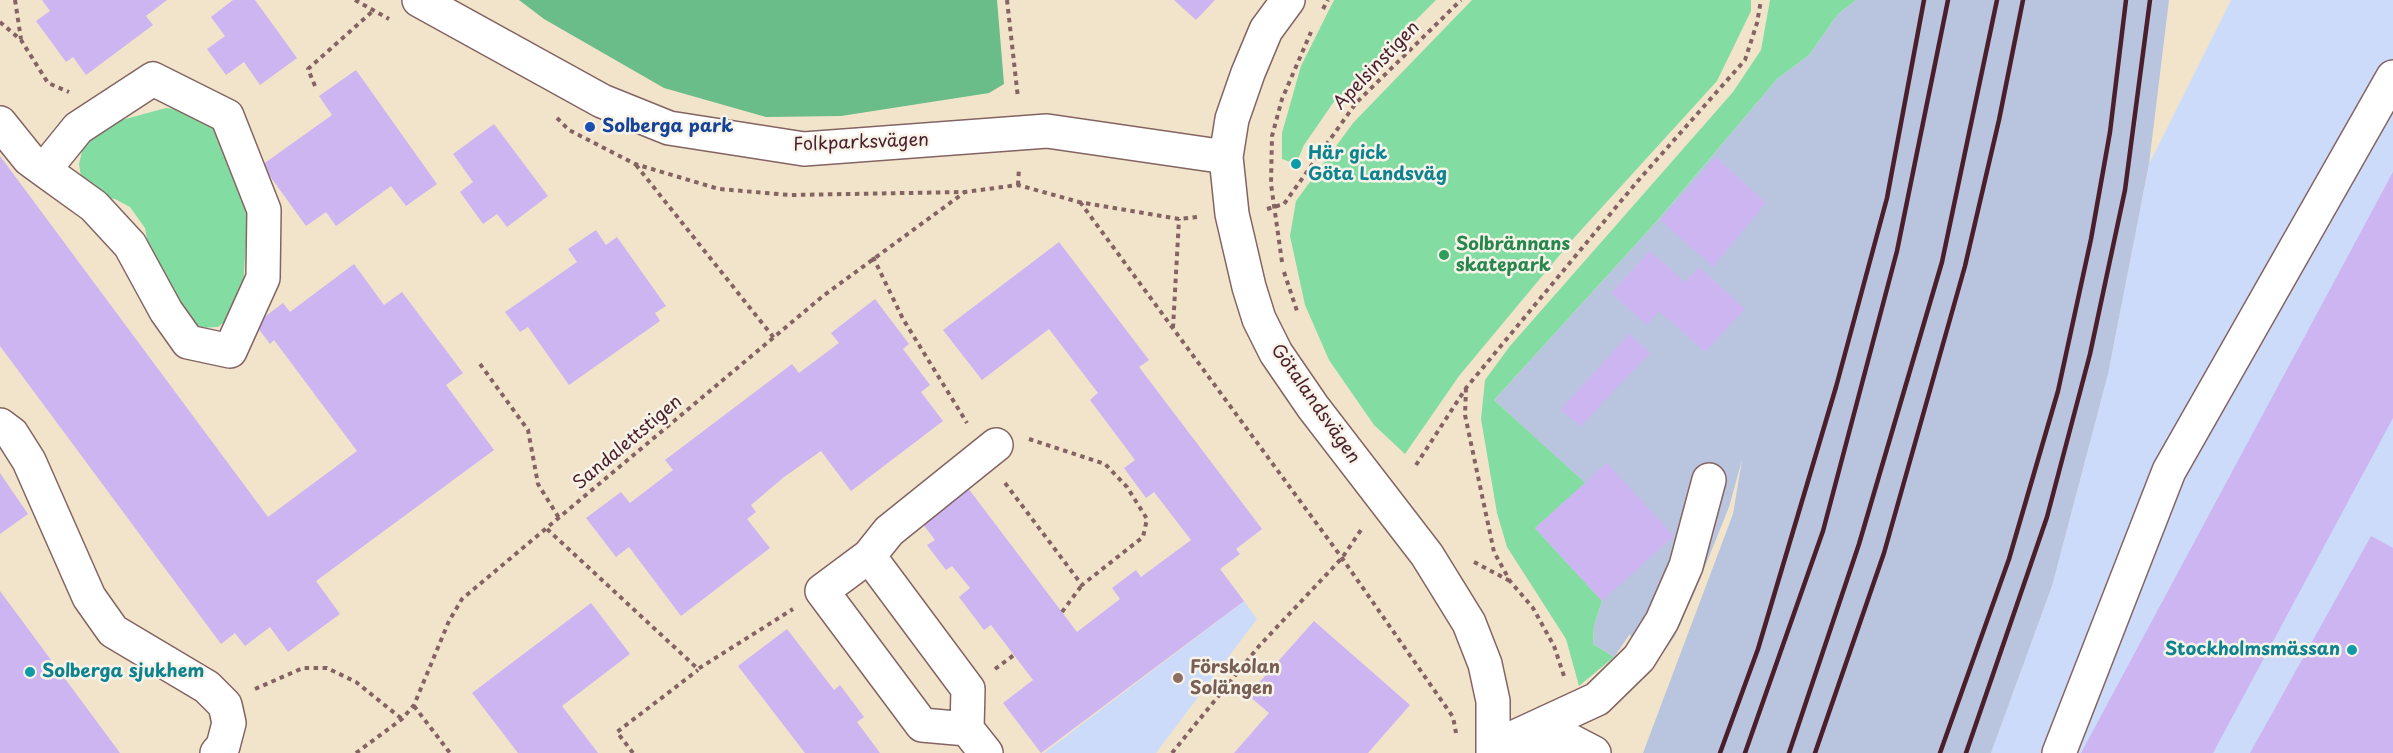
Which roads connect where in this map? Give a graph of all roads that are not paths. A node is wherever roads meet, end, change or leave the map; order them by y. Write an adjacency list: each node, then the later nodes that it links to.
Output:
1 (419, 0): 5 (street, Folkparksvägen)
2 (1288, 0): 5 (street, Götalandsvägen)
3 (2393, 77): 15 (street)
4 (0, 123): 6 (street)
5 (1226, 157): 12 (street, Götalandsvägen)
6 (44, 170): 6 (street)
7 (0, 425): 13 (street)
8 (996, 445): 10 (street)
9 (1709, 480): 12 (street)
10 (869, 556): 11 (street); 11 (street)
11 (976, 741)
12 (1493, 750): 14 (street)
13 (217, 753)
14 (1593, 753)
15 (2059, 753)

